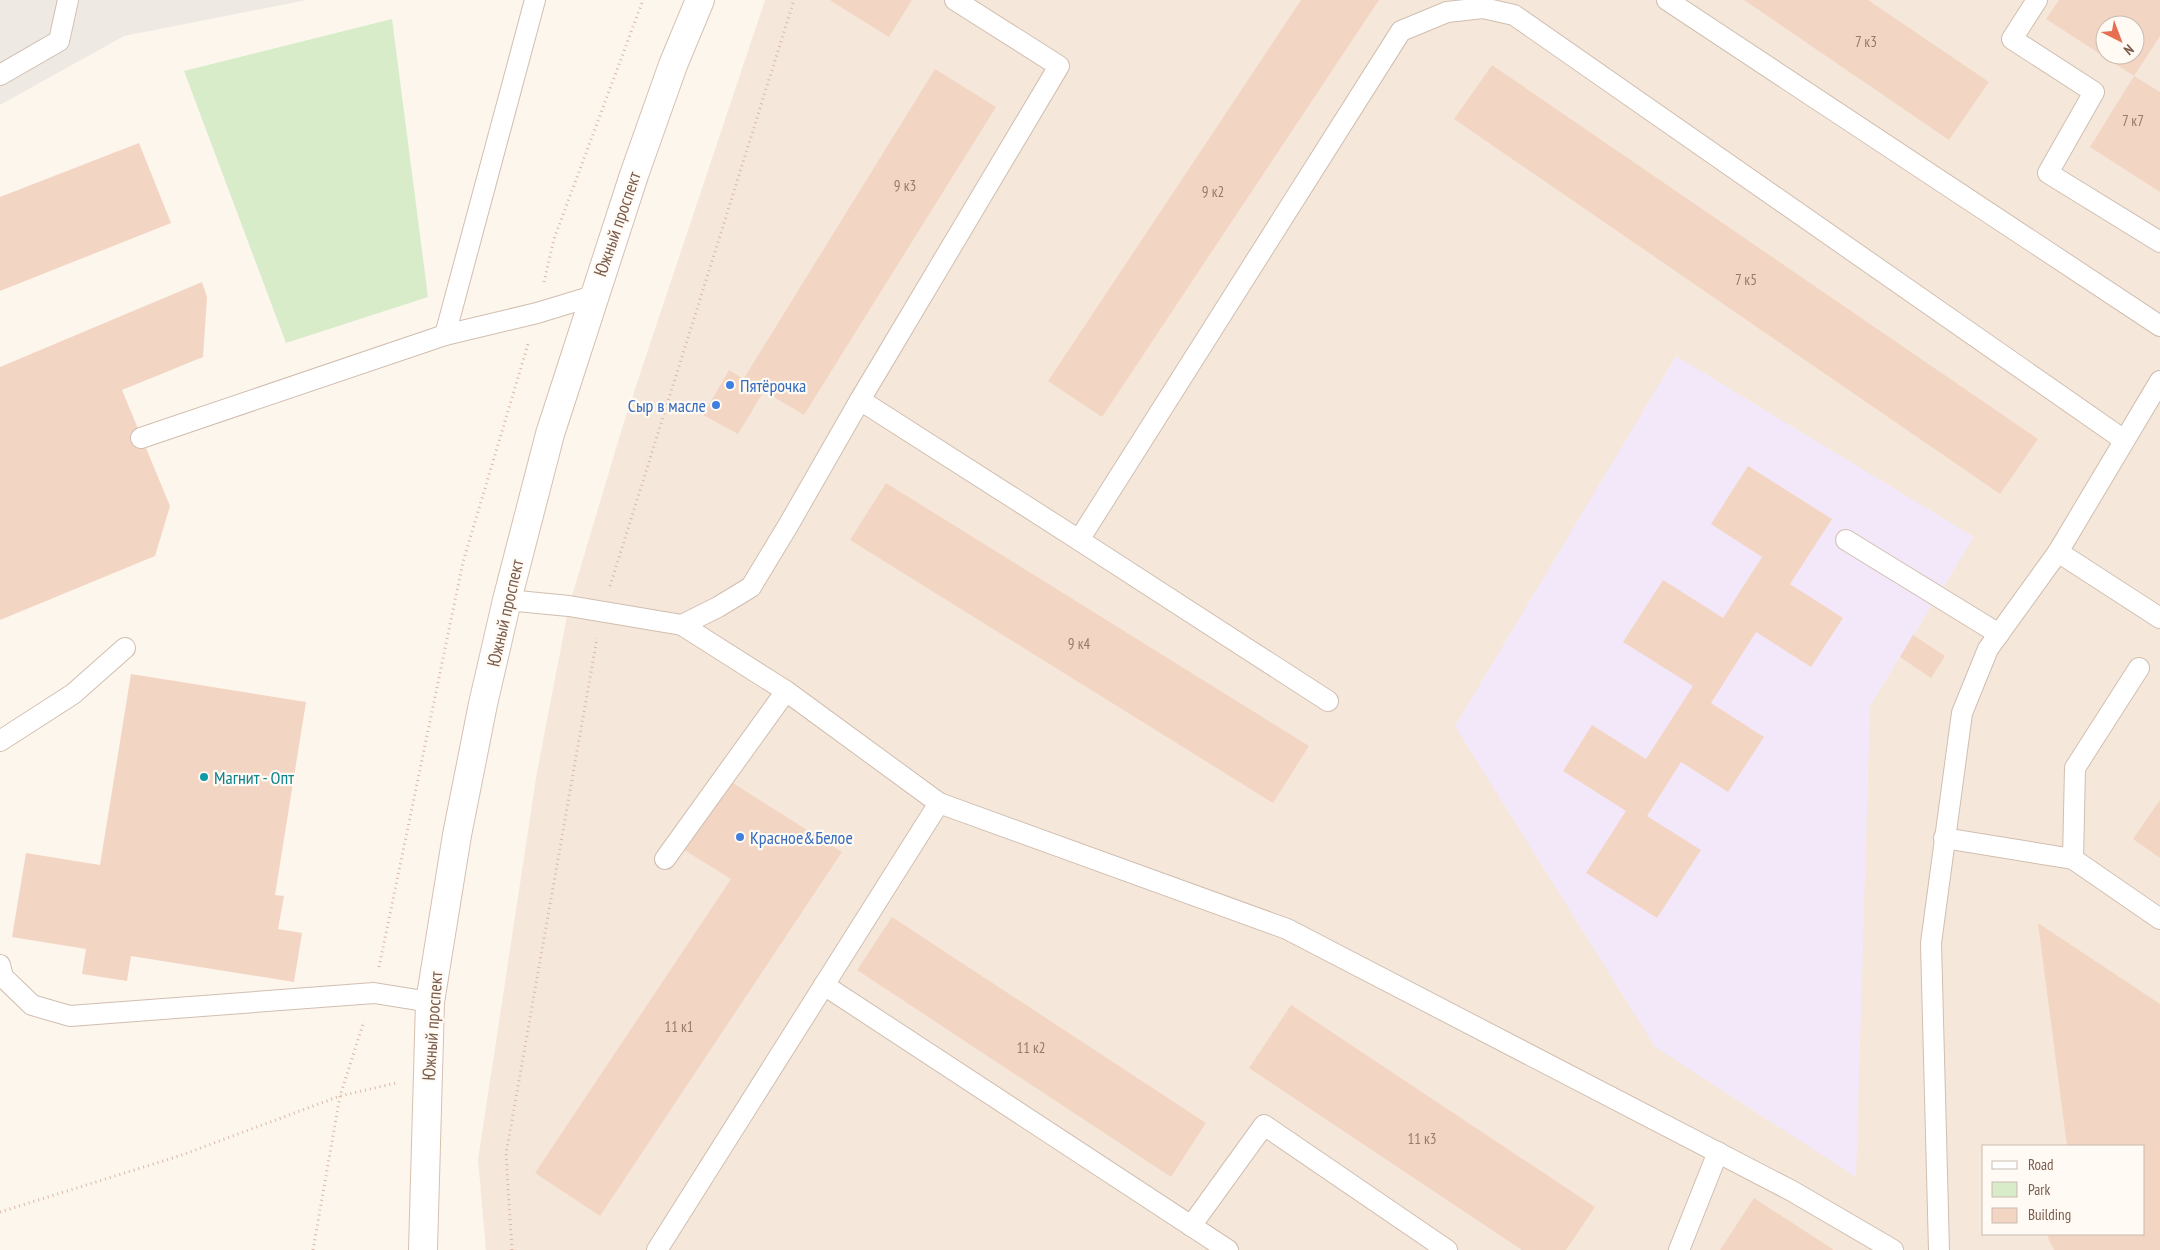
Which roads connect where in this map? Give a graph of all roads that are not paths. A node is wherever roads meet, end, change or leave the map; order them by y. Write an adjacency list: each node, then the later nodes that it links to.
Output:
1 (68, 0): 7 (lane)
2 (535, 0): 11 (lane)
3 (700, 0): 9 (main road, Южный проспект)
4 (955, 0): 13 (lane)
5 (1667, 0): 10 (lane)
6 (2037, 0): 8 (lane)
7 (0, 75)
8 (2160, 242)
9 (593, 296): 11 (lane); 19 (main road, Южный проспект)
10 (2160, 326)
11 (445, 335): 14 (lane)
12 (2160, 381): 15 (lane)
13 (860, 400): 16 (lane); 21 (lane)
14 (141, 438)
15 (2124, 440): 16 (lane); 18 (lane)
16 (1079, 540): 26 (lane)
17 (1846, 540): 22 (lane)
18 (2058, 552): 20 (lane); 22 (lane)
19 (507, 600): 21 (lane); 35 (main road, Южный проспект)
20 (2160, 618)
21 (682, 625): 25 (lane)
22 (1999, 634): 29 (lane)
23 (125, 648): 27 (lane)
24 (2139, 668): 31 (lane)
25 (786, 691): 28 (lane); 30 (lane)
26 (1328, 701)
27 (0, 741)
28 (939, 803): 34 (lane); 36 (lane)
29 (1944, 838): 31 (lane); 44 (lane)
30 (665, 859)
31 (2073, 859): 32 (lane)
32 (2160, 919)
33 (0, 965): 35 (lane)
34 (824, 985): 37 (lane); 39 (lane)
35 (430, 1002): 38 (main road, Южный проспект)
36 (1718, 1152): 42 (lane); 43 (lane)
37 (1191, 1226): 40 (lane); 41 (lane)
38 (424, 1250)
39 (657, 1250)
40 (1228, 1250)
41 (1447, 1250)
42 (1679, 1250)
43 (1893, 1250)
44 (1939, 1250)

